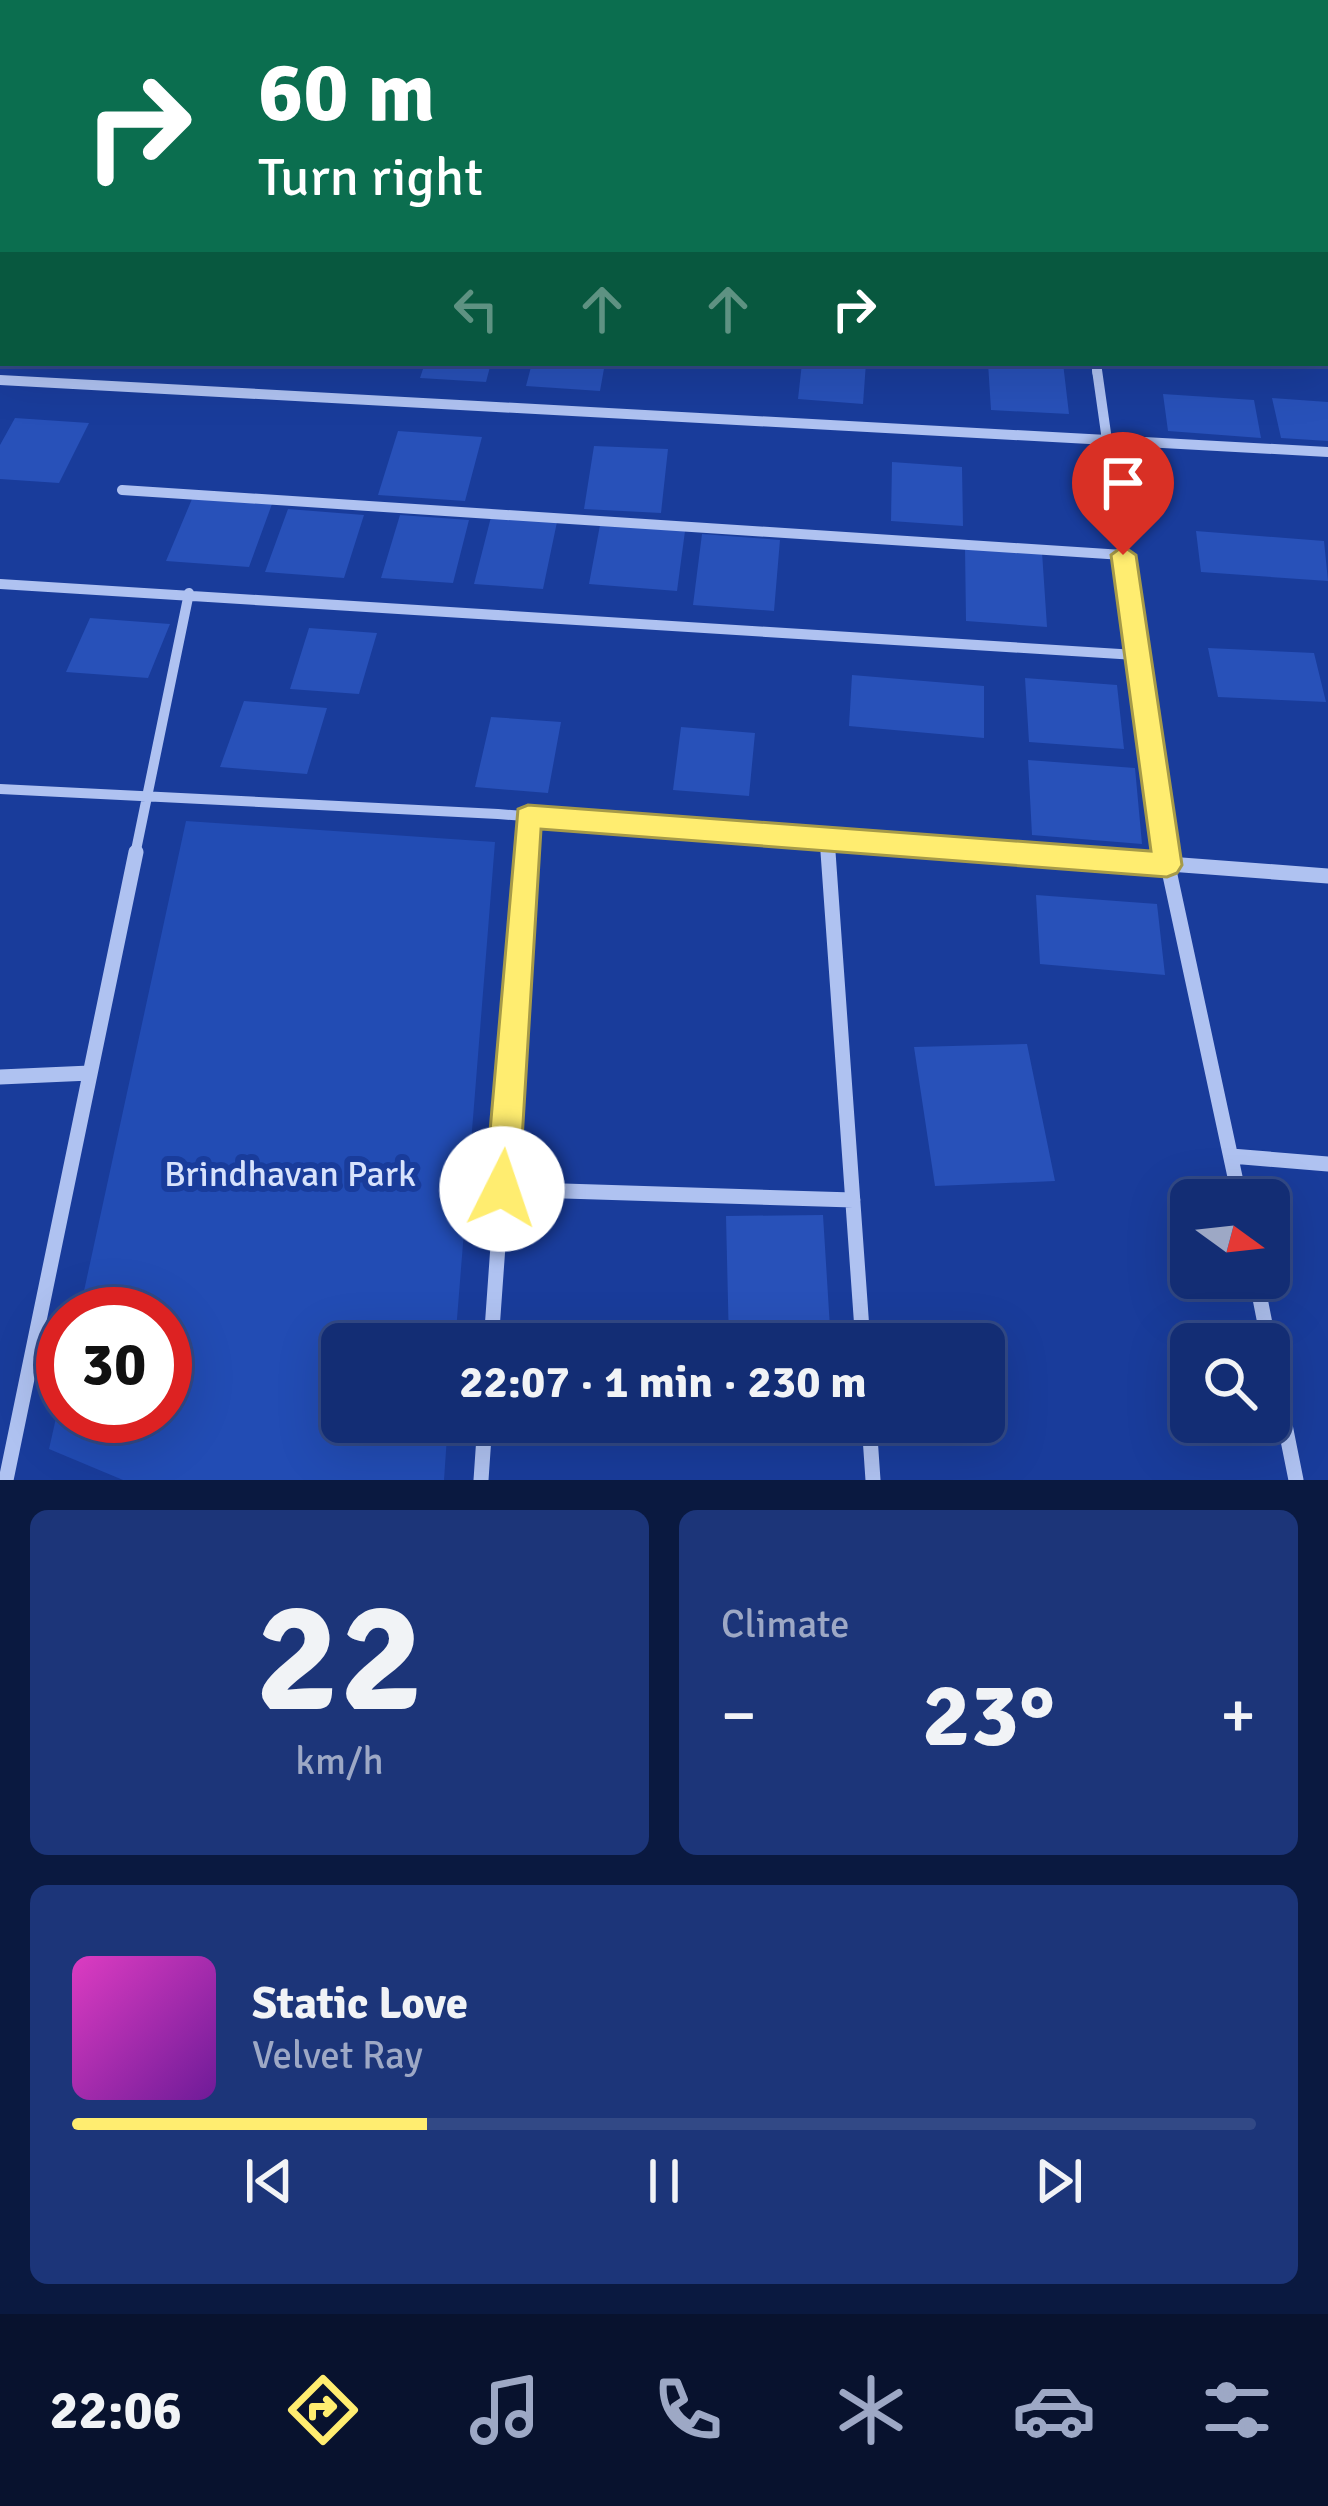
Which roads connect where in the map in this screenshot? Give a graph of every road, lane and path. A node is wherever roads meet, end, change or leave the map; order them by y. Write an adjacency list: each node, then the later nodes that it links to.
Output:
1 (1096, 366): 3 (street)
2 (0, 380): 3 (street)
3 (1108, 443): 4 (street); 6 (street)
4 (1328, 452)
5 (122, 490): 6 (street)
6 (1123, 555): 9 (street)
7 (0, 584): 8 (street)
8 (189, 593): 9 (street); 11 (street)
9 (1136, 655): 14 (street)
10 (0, 789): 11 (street)
11 (149, 794): 12 (street); 16 (street)
12 (528, 817): 13 (street); 21 (street)
13 (827, 836): 14 (street); 22 (street)
14 (1167, 865): 15 (street); 18 (street)
15 (1328, 877)
16 (90, 1073): 17 (street); 28 (street)
17 (0, 1077)
18 (1231, 1156): 19 (street); 20 (street)
19 (1328, 1164)
20 (1236, 1179)
21 (502, 1189): 22 (street); 23 (street)
22 (853, 1200): 24 (street)
23 (492, 1323)
24 (862, 1323)
25 (484, 1443): 29 (street)
26 (870, 1443): 30 (street)
27 (1289, 1443): 31 (street)
28 (5, 1480)
29 (481, 1480)
30 (873, 1480)
31 (1296, 1480)

